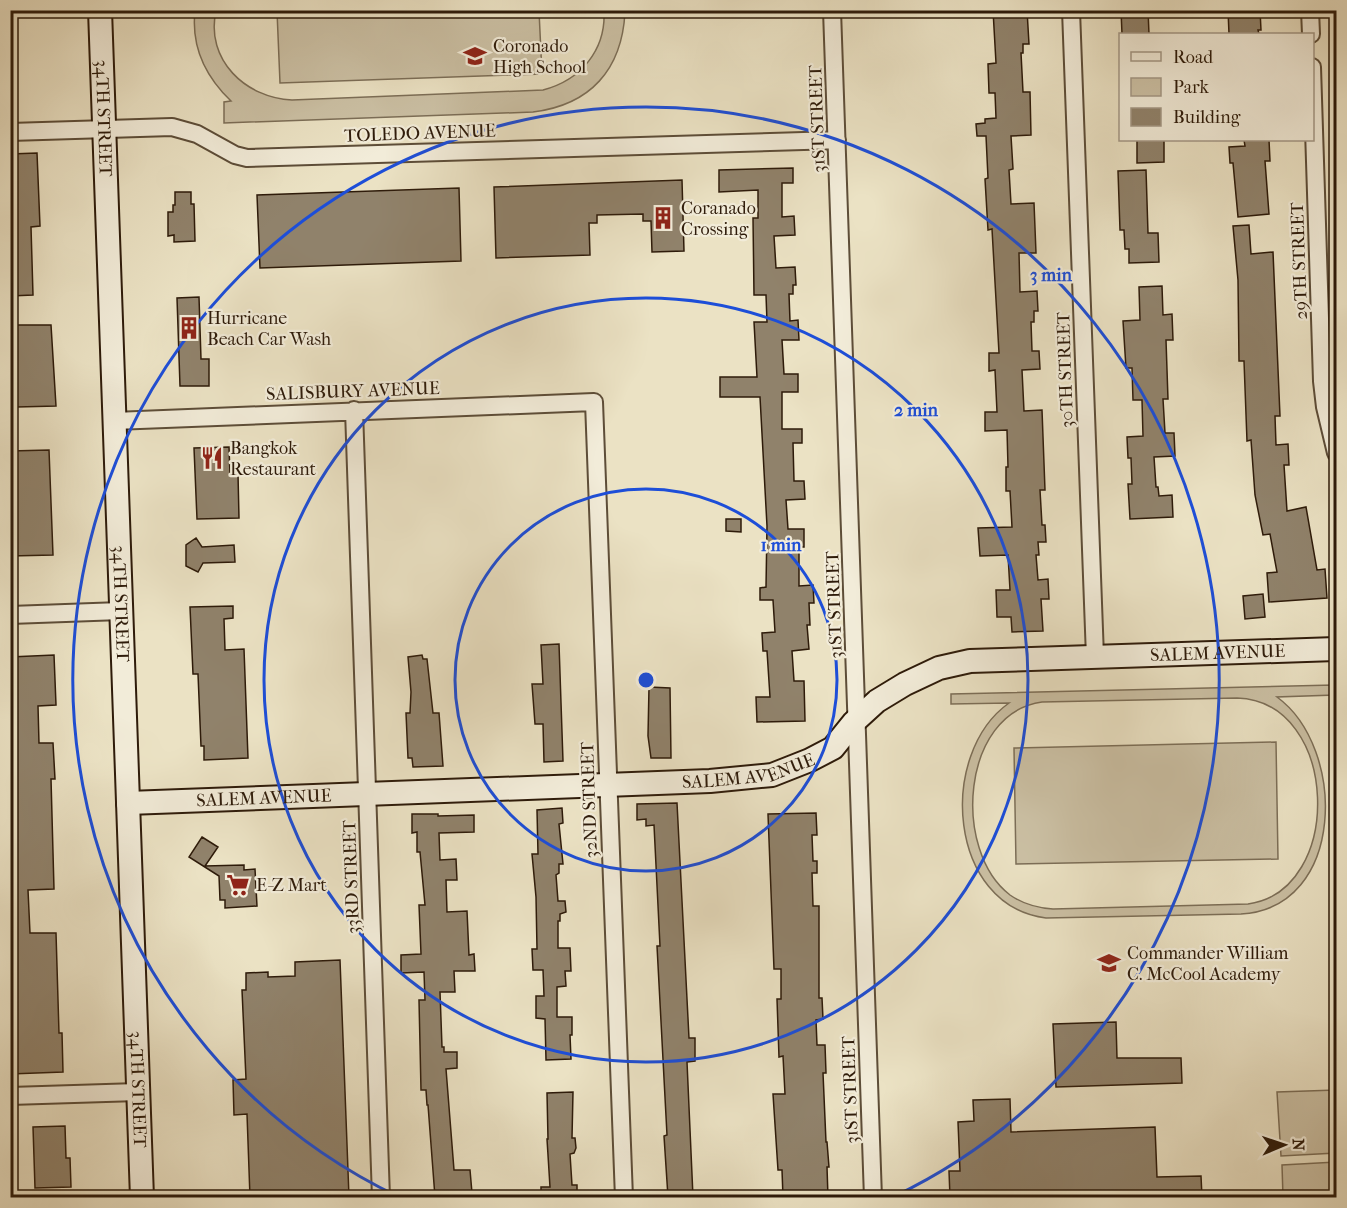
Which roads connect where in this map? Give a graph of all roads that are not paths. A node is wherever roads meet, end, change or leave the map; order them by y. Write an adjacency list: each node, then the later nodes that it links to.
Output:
1 (100, 10): 6 (street, 34TH STREET)
2 (832, 10): 9 (street, 31ST STREET)
3 (1071, 10): 17 (street, 30TH STREET)
4 (1310, 10): 5 (street)
5 (1311, 33)
6 (104, 129): 8 (street, TOLEDO AVENUE); 9 (street, TOLEDO AVENUE); 12 (street, 34TH STREET)
7 (1314, 131): 13 (street, 29TH STREET)
8 (10, 132)
9 (837, 140): 18 (street, 31ST STREET)
10 (594, 402): 11 (street, SALISBURY AVENUE); 19 (street, 32ND STREET)
11 (354, 410): 12 (street, SALISBURY AVENUE); 20 (street, 33RD STREET)
12 (114, 421): 14 (street, 34TH STREET)
13 (1336, 453)
14 (121, 611): 15 (street); 21 (street, 34TH STREET)
15 (10, 615)
16 (1336, 649): 17 (street, SALEM AVENUE)
17 (1095, 657): 18 (street, SALEM AVENUE)
18 (858, 718): 19 (street, SALEM AVENUE); 27 (street, 31ST STREET)
19 (608, 785): 20 (street, SALEM AVENUE); 26 (street, 32ND STREET)
20 (368, 794): 21 (street, SALEM AVENUE); 25 (street, 33RD STREET)
21 (128, 803): 22 (street, 34TH STREET)
22 (138, 1092): 23 (street); 24 (street, 34TH STREET)
23 (10, 1096)
24 (142, 1197)
25 (381, 1197)
26 (624, 1197)
27 (873, 1197)

